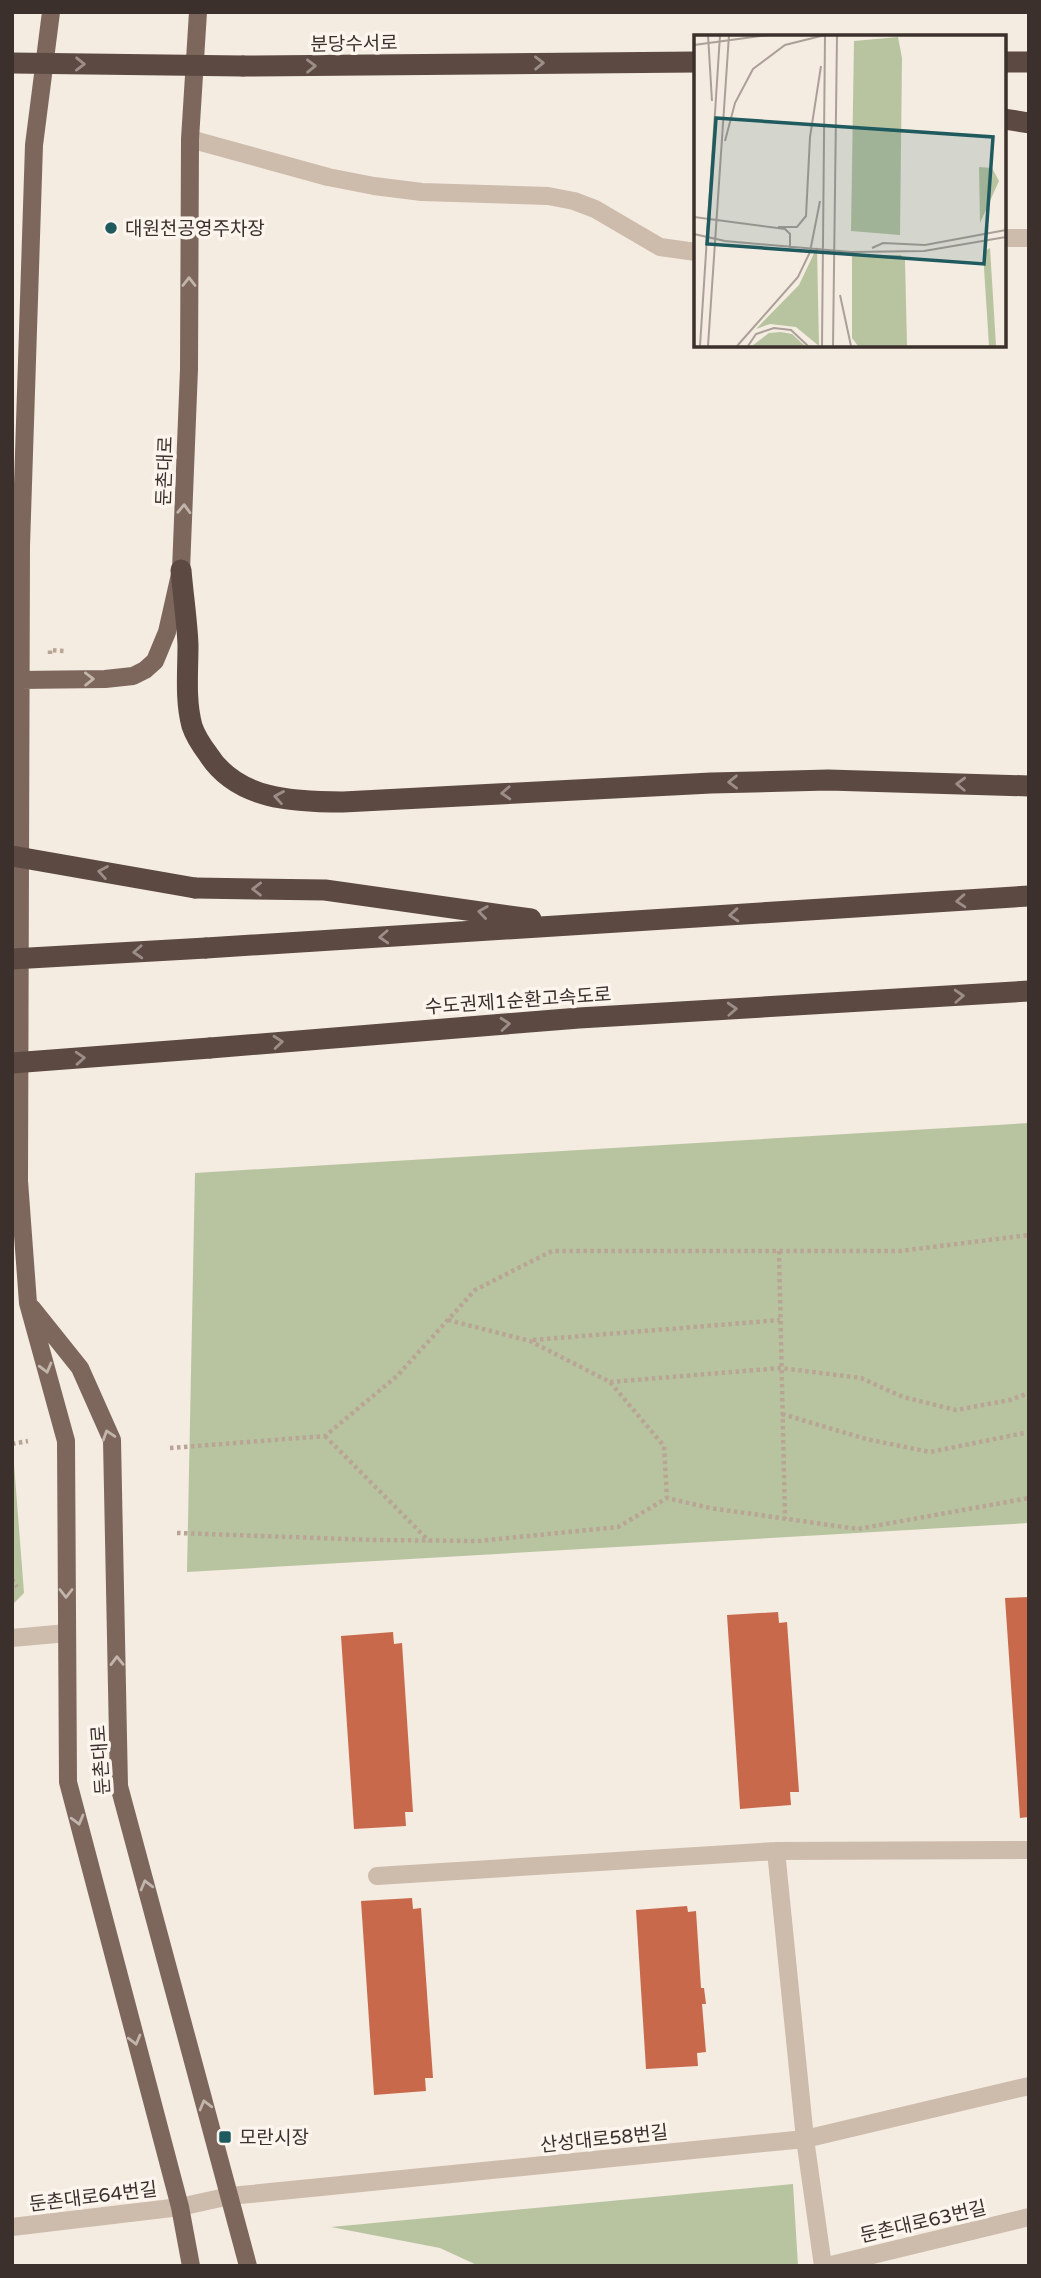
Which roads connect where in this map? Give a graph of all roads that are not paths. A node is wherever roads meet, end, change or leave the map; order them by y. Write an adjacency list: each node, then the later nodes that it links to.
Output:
1 (51, 12): 14 (main road)
2 (198, 12): 9 (main road, 둔촌대로)
3 (694, 62): 6 (highway, 분당수서로, one-way to 3, bridge)
4 (1006, 62): 5 (highway)
5 (1029, 62)
6 (12, 63)
7 (1006, 119): 8 (highway)
8 (1029, 123)
9 (190, 139): 12 (street); 13 (main road, 둔촌대로, one-way to 9)
10 (1006, 238): 11 (street)
11 (1029, 238)
12 (694, 252)
13 (181, 570): 14 (main road, 둔촌대로, one-way to 13); 15 (highway, one-way to 13)
14 (20, 680): 22 (main road, 둔촌대로)
15 (1029, 786)
16 (12, 856): 18 (highway, one-way to 16, bridge)
17 (1029, 896): 18 (highway, one-way to 18)
18 (575, 926): 19 (highway, one-way to 19, bridge)
19 (12, 959)
20 (1029, 991): 21 (highway, 수도권제1순환고속도로, one-way to 20, bridge)
21 (12, 1063)
22 (28, 1303): 23 (main road, 둔촌대로, one-way to 23); 30 (main road, 둔촌대로, one-way to 22)
23 (67, 1633): 24 (street); 31 (main road, 둔촌대로, one-way to 31)
24 (12, 1638)
25 (1029, 1850): 26 (street)
26 (776, 1851): 27 (street); 29 (street, 둔촌대로63번길)
27 (377, 1876)
28 (1029, 2086): 29 (street, 산성대로58번길)
29 (806, 2139): 30 (street, 산성대로58번길); 36 (street, 둔촌대로63번길)
30 (230, 2196): 31 (street, 산성대로58번길); 35 (main road, 둔촌대로)
31 (180, 2207): 33 (street, 둔촌대로64번길); 34 (main road, 둔촌대로)
32 (1029, 2217): 36 (street, 둔촌대로63번길)
33 (12, 2227)
34 (191, 2266)
35 (248, 2266)
36 (825, 2266)

